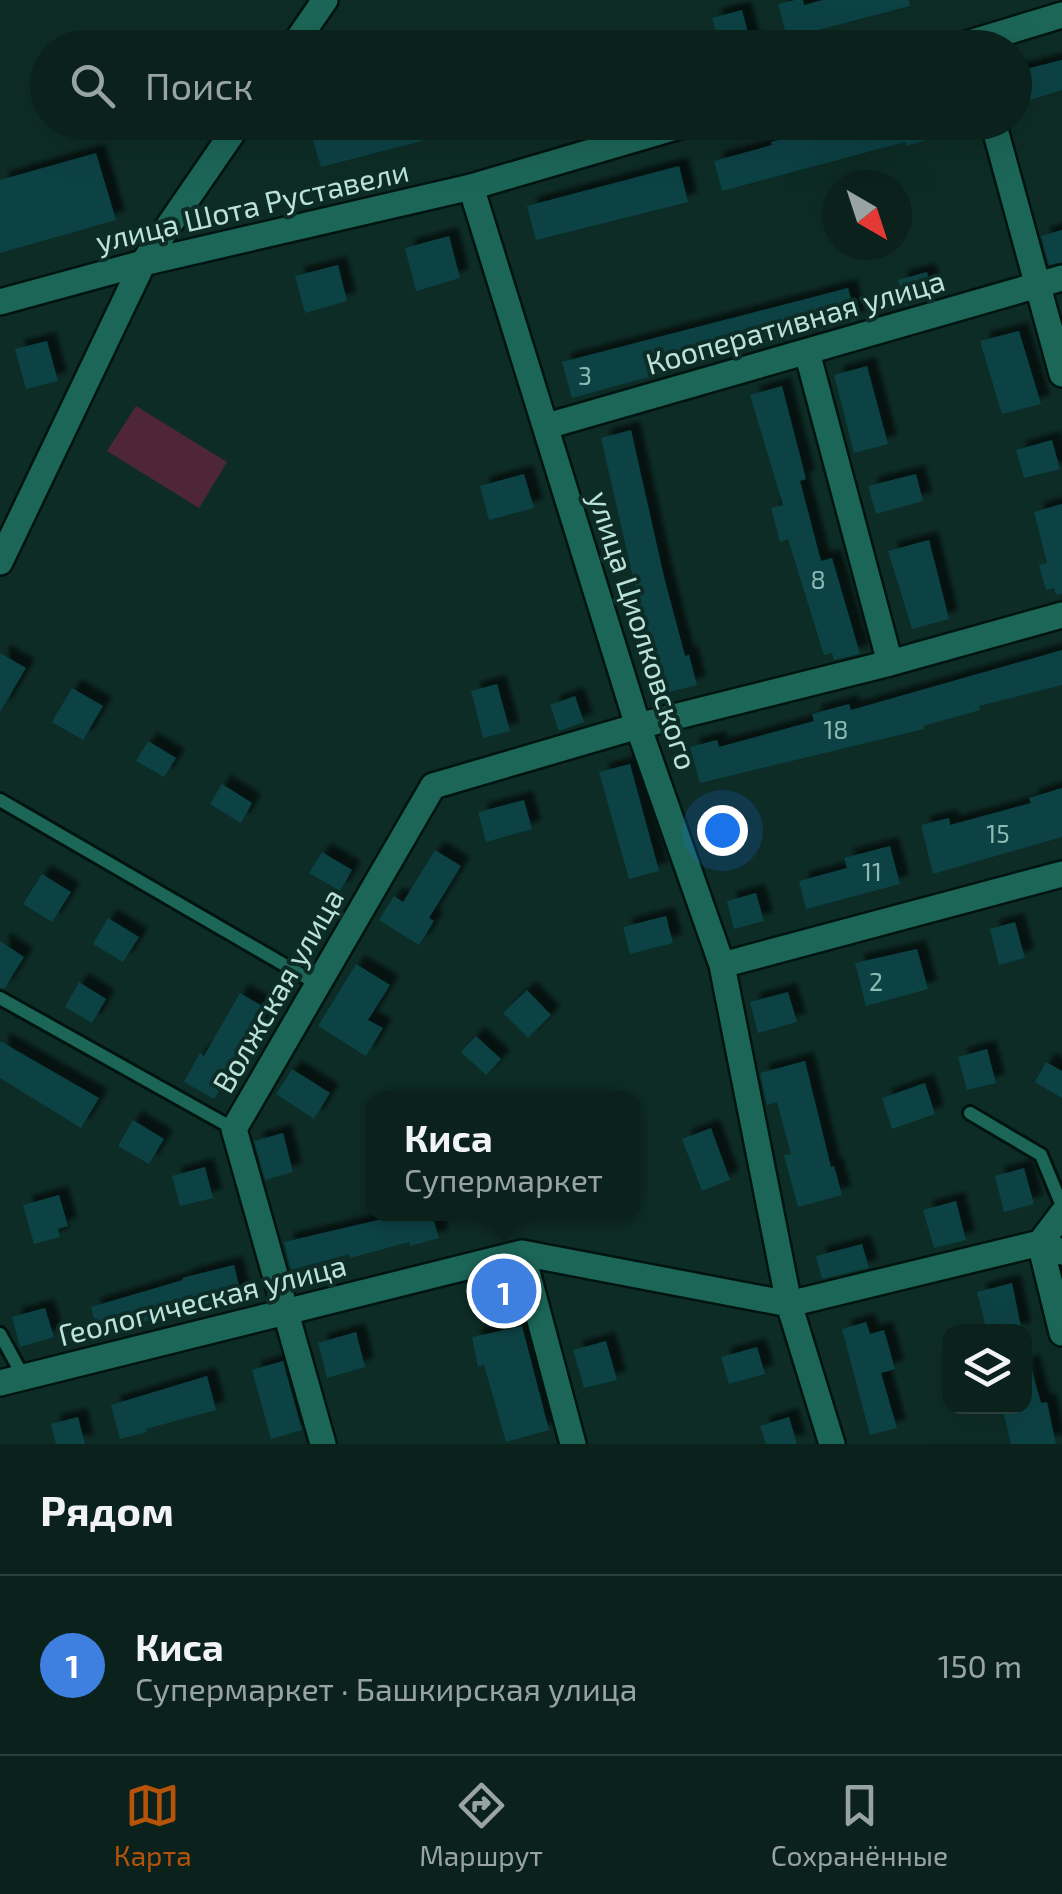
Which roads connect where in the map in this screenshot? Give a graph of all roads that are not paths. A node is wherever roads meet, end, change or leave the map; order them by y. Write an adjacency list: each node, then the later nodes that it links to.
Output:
1 (325, 0): 3 (street)
2 (1062, 15): 4 (street)
3 (304, 30)
4 (1015, 30)
5 (228, 140): 9 (street)
6 (631, 140): 8 (street, улица Шота Руставели)
7 (999, 140): 10 (street)
8 (471, 186): 9 (street, улица Шота Руставели); 14 (street, улица Циолковского)
9 (144, 263): 11 (street, улица Шота Руставели); 15 (street)
10 (1050, 281): 12 (street, Кооперативная улица); 13 (street)
11 (0, 302)
12 (807, 352): 14 (street, Кооперативная улица); 17 (street)
13 (1062, 374)
14 (547, 426): 18 (street, улица Циолковского)
15 (0, 562)
16 (1062, 616): 17 (street, Волжская улица)
17 (890, 664): 18 (street, Волжская улица)
18 (638, 726): 21 (street, улица Циолковского); 22 (street, Волжская улица)
19 (0, 800): 22 (lane)
20 (1062, 874): 21 (street)
21 (722, 965): 30 (street, улица Циолковского)
22 (319, 985): 25 (street, Волжская улица)
23 (0, 998): 25 (lane)
24 (970, 1113): 26 (lane)
25 (234, 1128): 31 (street, Волжская улица)
26 (1062, 1206)
27 (1062, 1214): 28 (street)
28 (1051, 1248): 30 (street, Геологическая улица); 32 (street)
29 (522, 1252): 30 (street, Геологическая улица); 31 (street, Геологическая улица); 36 (street)
30 (789, 1304): 37 (street, улица Циолковского)
31 (286, 1312): 34 (street, Геологическая улица); 35 (street, Волжская улица)
32 (1062, 1333)
33 (0, 1334): 34 (lane)
34 (12, 1380)
35 (323, 1444)
36 (573, 1444)
37 (832, 1444)

